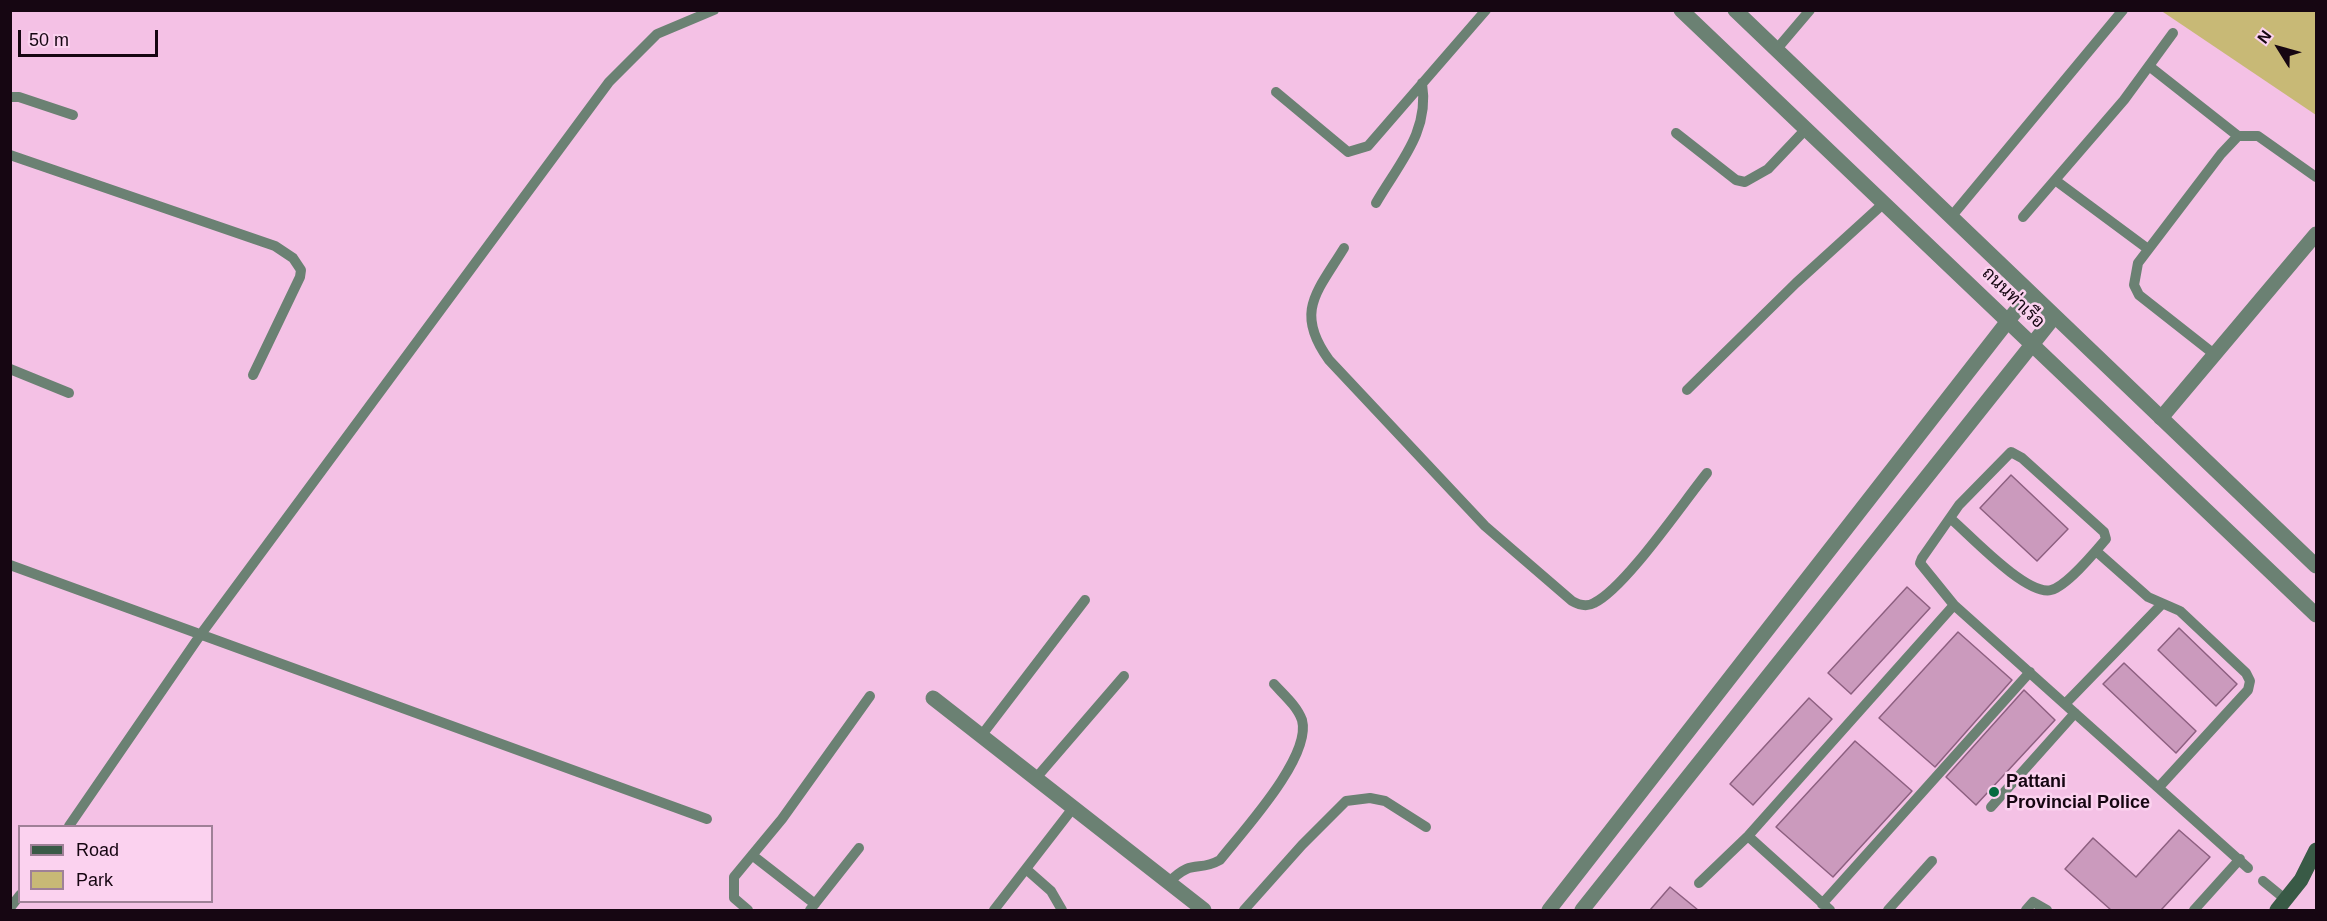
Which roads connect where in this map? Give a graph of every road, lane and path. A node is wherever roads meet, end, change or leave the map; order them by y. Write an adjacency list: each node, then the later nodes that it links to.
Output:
1 (714, 10): 46 (lane)
2 (1486, 10): 10 (lane)
3 (1681, 10): 14 (street, ถนนท่าเรือ)
4 (1735, 10): 8 (street, ถนนท่าเรือ)
5 (1809, 10): 8 (lane)
6 (2123, 10): 22 (lane)
7 (2173, 33): 9 (lane)
8 (1776, 50): 22 (street, ถนนท่าเรือ)
9 (2149, 66): 16 (lane); 19 (lane)
10 (1422, 83): 11 (lane); 20 (lane)
11 (1276, 92)
12 (10, 97): 13 (lane)
13 (73, 115)
14 (1806, 129): 15 (lane); 21 (street, ถนนท่าเรือ)
15 (1676, 133)
16 (2238, 136): 18 (lane); 26 (lane)
17 (10, 155): 33 (lane)
18 (2316, 177)
19 (2055, 180): 23 (lane); 26 (lane)
20 (1376, 202)
21 (1884, 203): 29 (street, ถนนท่าเรือ); 34 (lane)
22 (1951, 217): 27 (street, ถนนท่าเรือ)
23 (2023, 217)
24 (2316, 234): 31 (street)
25 (1344, 248): 37 (lane)
26 (2148, 249): 31 (lane)
27 (2029, 294): 28 (street, ถนนท่าเรือ); 29 (street)
28 (2054, 317): 30 (street); 36 (street, ถนนท่าเรือ)
29 (2008, 320): 30 (street, ถนนท่าเรือ); 83 (street)
30 (2032, 343): 45 (street, ถนนท่าเรือ); 84 (street)
31 (2214, 354): 36 (street)
32 (10, 369): 35 (lane)
33 (254, 375)
34 (1687, 390)
35 (69, 393)
36 (2161, 418): 41 (street, ถนนท่าเรือ)
37 (1707, 473)
38 (1950, 518): 39 (lane); 39 (lane); 44 (lane)
39 (2096, 551): 43 (lane)
40 (10, 565): 46 (lane)
41 (2316, 566)
42 (1085, 600): 54 (lane)
43 (2162, 604): 52 (lane); 56 (lane)
44 (1954, 605): 47 (lane); 62 (lane)
45 (2316, 615)
46 (201, 634): 59 (lane); 60 (lane)
47 (2030, 672): 52 (lane); 77 (lane)
48 (1124, 676): 55 (lane)
49 (1274, 684): 73 (lane)
50 (870, 696): 65 (lane)
51 (933, 698): 54 (street)
52 (2065, 704): 53 (lane)
53 (2075, 713): 56 (lane); 57 (lane)
54 (981, 736): 55 (street)
55 (1035, 778): 58 (street)
56 (2159, 787): 66 (lane)
57 (1991, 807)
58 (1073, 808): 69 (lane); 73 (street)
59 (707, 819)
60 (70, 825)
61 (1426, 827): 82 (lane)
62 (1748, 836): 74 (lane); 77 (lane)
63 (859, 848): 76 (lane)
64 (2316, 850): 71 (main road)
65 (752, 855): 76 (lane); 78 (lane)
66 (2240, 859): 68 (lane); 88 (lane)
67 (1932, 861): 85 (lane)
68 (2248, 868)
69 (1026, 869): 79 (lane); 80 (lane)
70 (2316, 870): 71 (main road)
71 (2301, 880): 75 (main road)
72 (2264, 881): 75 (lane)
73 (1168, 883): 81 (street)
74 (1699, 883)
75 (2281, 905)
76 (813, 907)
77 (1826, 907)
78 (748, 910)
79 (994, 910)
80 (1062, 910)
81 (1204, 910)
82 (1244, 910)
83 (1549, 910)
84 (1582, 910)
85 (1888, 910)
86 (2026, 910): 87 (lane)
87 (2047, 910)
88 (2194, 910)

